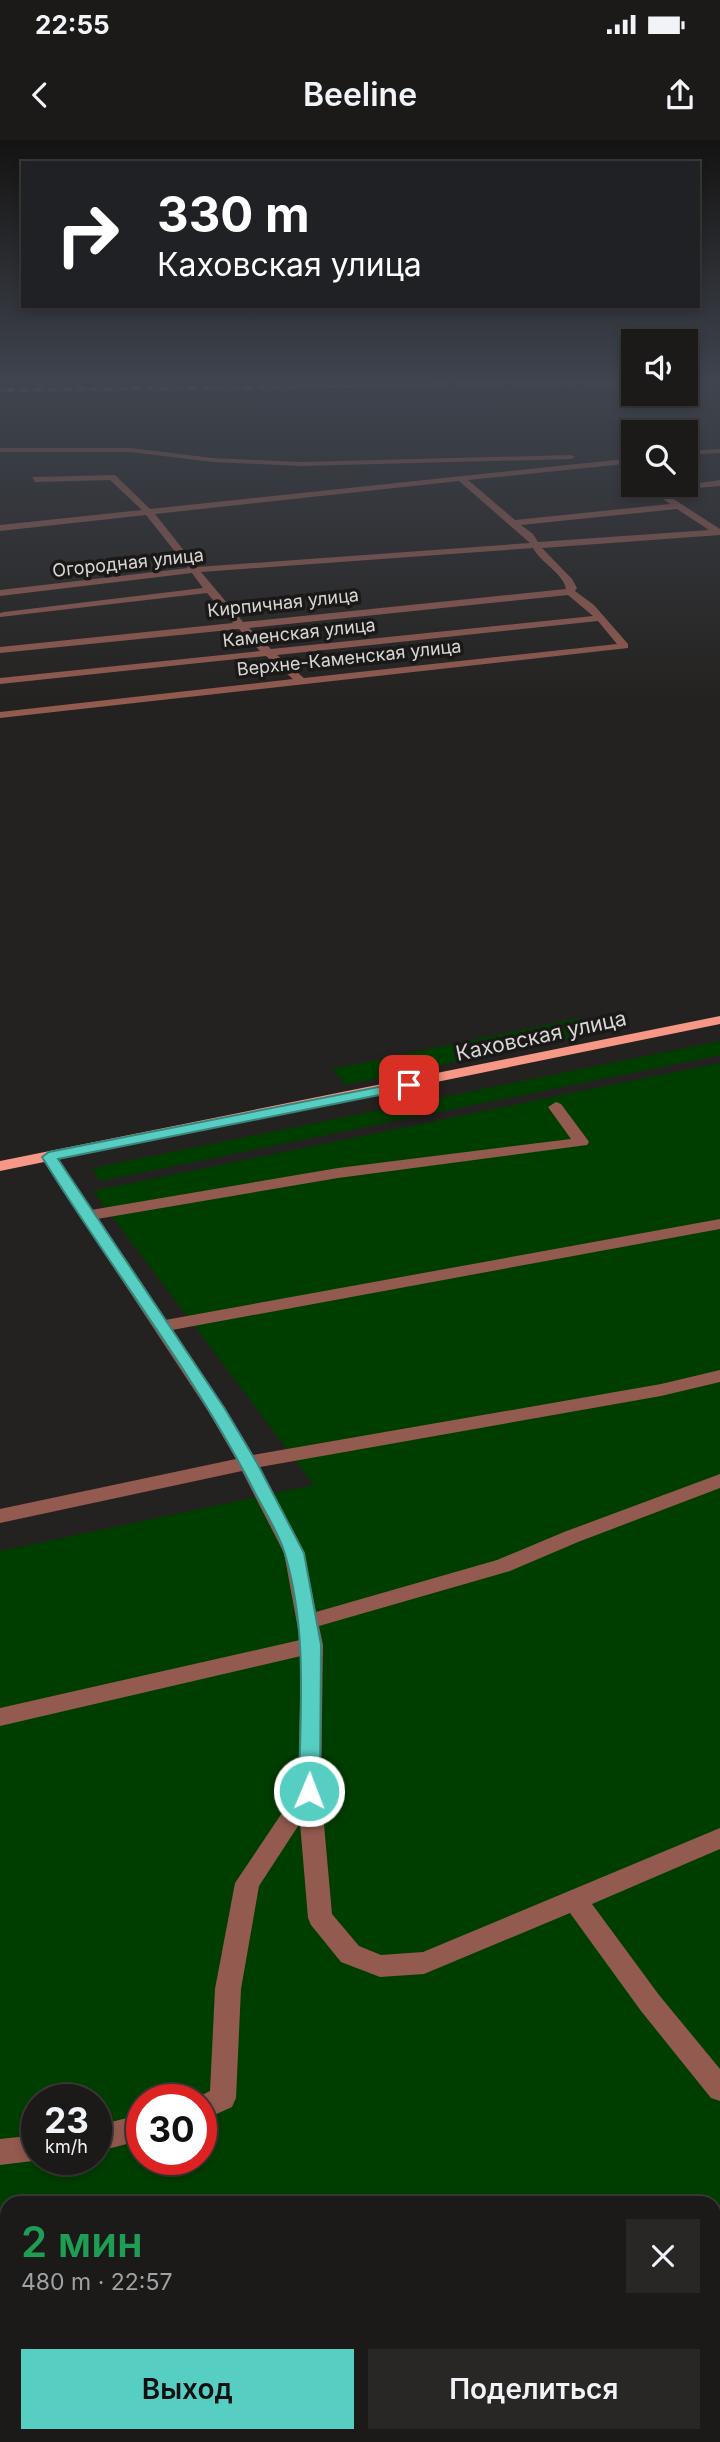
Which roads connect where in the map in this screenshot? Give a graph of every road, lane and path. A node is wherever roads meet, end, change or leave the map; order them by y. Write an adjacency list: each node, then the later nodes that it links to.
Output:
1 (121, 486): 6 (street)
2 (391, 486): 6 (street)
3 (470, 486): 7 (street)
4 (665, 497): 5 (street)
5 (679, 506): 7 (street); 9 (street)
6 (147, 512): 8 (street); 11 (street)
7 (514, 523): 10 (street)
8 (0, 528)
9 (719, 532): 10 (street, Огородная улица)
10 (537, 546): 11 (street, Огородная улица); 13 (street, Верхне-Каменская улица)
11 (195, 570): 12 (street); 14 (street, Огородная улица)
12 (210, 590): 15 (street); 17 (street)
13 (570, 592): 16 (street, Верхне-Каменская улица); 17 (street, Кирпичная улица)
14 (0, 593)
15 (4, 615)
16 (601, 618): 19 (street, Каменская улица); 20 (street, Верхне-Каменская улица)
17 (241, 625): 18 (street, Кирпичная улица); 19 (street)
18 (0, 650)
19 (267, 653): 20 (street); 21 (street, Каменская улица)
20 (300, 680): 22 (street, Верхне-Каменская улица)
21 (0, 681)
22 (0, 715)
23 (720, 1020): 25 (main road, Каховская улица)
24 (556, 1107): 27 (street)
25 (49, 1157): 26 (main road, Каховская улица); 27 (street)
26 (0, 1166)
27 (86, 1216): 29 (street)
28 (720, 1223): 29 (street)
29 (161, 1326): 31 (street)
30 (720, 1377): 31 (street)
31 (248, 1463): 33 (street); 34 (street)
32 (720, 1481): 34 (street)
33 (0, 1516)
34 (307, 1622): 35 (street)
35 (312, 1645): 36 (street); 37 (street)
36 (0, 1717)
37 (309, 1791): 39 (street); 41 (street)
38 (720, 1838): 39 (street)
39 (575, 1900): 40 (street)
40 (720, 2089)
41 (217, 2101)
42 (21, 2150): 43 (street)
43 (0, 2152)

